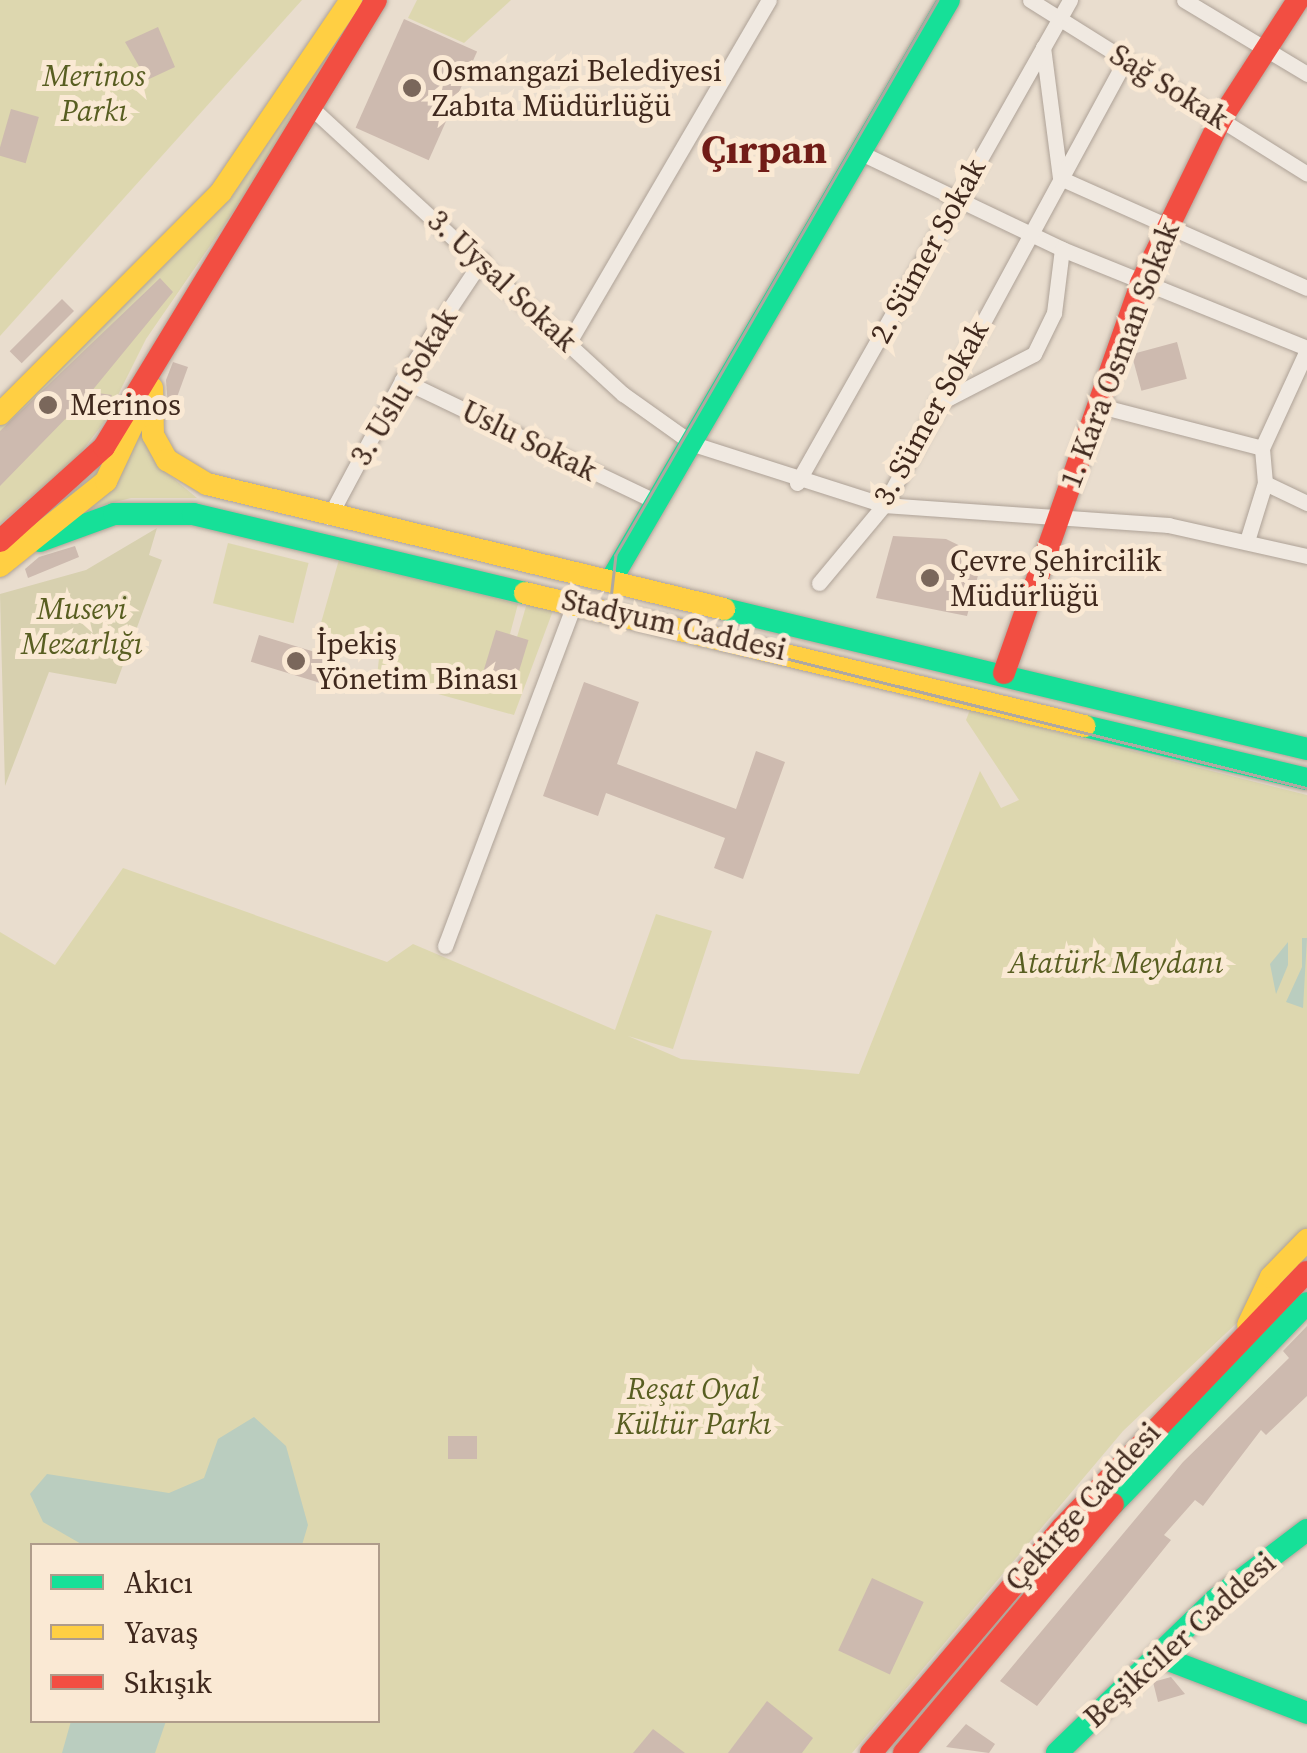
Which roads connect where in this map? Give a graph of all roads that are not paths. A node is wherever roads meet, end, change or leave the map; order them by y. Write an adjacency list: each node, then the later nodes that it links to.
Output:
1 (343, 0): 12 (main road)
2 (769, 0): 28 (street)
3 (949, 0): 17 (main road)
4 (1030, 0): 9 (street, Sağ Sokak)
5 (1070, 0): 9 (street, 2. Sümer Sokak)
6 (1184, 0): 11 (street)
7 (1298, 0): 11 (main road, 1. Kara Osman Sokak)
8 (370, 1): 12 (main road); 15 (main road)
9 (1059, 19): 10 (street, 2. Sümer Sokak); 13 (street, Sağ Sokak)
10 (1043, 47): 19 (street); 20 (street, 2. Sümer Sokak)
11 (1265, 47): 14 (street); 16 (main road, 1. Kara Osman Sokak)
12 (324, 51): 34 (main road)
13 (1126, 59): 16 (street, Sağ Sokak); 19 (street, 3. Sümer Sokak)
14 (1307, 74)
15 (316, 112): 24 (street, 3. Uysal Sokak); 27 (main road)
16 (1221, 119): 18 (street, Sağ Sokak); 21 (main road, 1. Kara Osman Sokak)
17 (861, 153): 20 (street); 35 (main road)
18 (1307, 174)
19 (1060, 178): 21 (street); 22 (street, 3. Sümer Sokak)
20 (956, 201): 22 (street); 38 (street, 2. Sümer Sokak)
21 (1168, 224): 25 (main road, 1. Kara Osman Sokak); 26 (street)
22 (1029, 234): 23 (street); 32 (street, 3. Sümer Sokak)
23 (1062, 250): 25 (street); 32 (street)
24 (482, 260): 28 (street, 3. Uysal Sokak); 31 (street, 3. Uslu Sokak)
25 (1141, 283): 29 (street); 33 (main road, 1. Kara Osman Sokak)
26 (1307, 288)
27 (161, 340): 43 (main road); 44 (main road); 46 (main road)
28 (568, 342): 35 (street, 3. Uysal Sokak)
29 (1307, 349): 30 (street)
30 (1300, 376): 36 (street)
31 (402, 380): 39 (street, Uslu Sokak); 43 (street, 3. Uslu Sokak)
32 (937, 404): 41 (street, 3. Sümer Sokak)
33 (1096, 405): 36 (street); 42 (main road, 1. Kara Osman Sokak)
34 (0, 408)
35 (693, 444): 38 (street, 3. Uysal Sokak); 39 (main road)
36 (1262, 448): 37 (street)
37 (1265, 482): 40 (street); 45 (street)
38 (797, 483): 41 (street, 3. Uysal Sokak)
39 (656, 502): 49 (main road)
40 (1307, 503)
41 (884, 505): 42 (street, 3. Uysal Sokak); 50 (street, 3. Sümer Sokak)
42 (1060, 514): 45 (street, 3. Uysal Sokak); 52 (main road, 1. Kara Osman Sokak)
43 (328, 517): 49 (main road)
44 (0, 541)
45 (1247, 541): 47 (street, 3. Uysal Sokak)
46 (40, 542): 48 (main road); 51 (main road, Stadyum Caddesi)
47 (1307, 556)
48 (0, 566)
49 (612, 580): 52 (main road)
50 (819, 582)
51 (574, 604): 54 (main road, Stadyum Caddesi); 55 (street)
52 (1004, 673): 53 (main road)
53 (1307, 749)
54 (1307, 779)
55 (445, 946)
56 (1307, 1240): 59 (main road)
57 (1307, 1272): 59 (main road, Çekirge Caddesi)
58 (1307, 1302): 64 (main road, Çekirge Caddesi)
59 (1242, 1340): 63 (main road, Çekirge Caddesi)
60 (1307, 1530): 61 (main road, Beşikciler Caddesi)
61 (1158, 1656): 62 (main road); 65 (main road, Beşikciler Caddesi)
62 (1307, 1711)
63 (871, 1753)
64 (904, 1753)
65 (1056, 1753)

